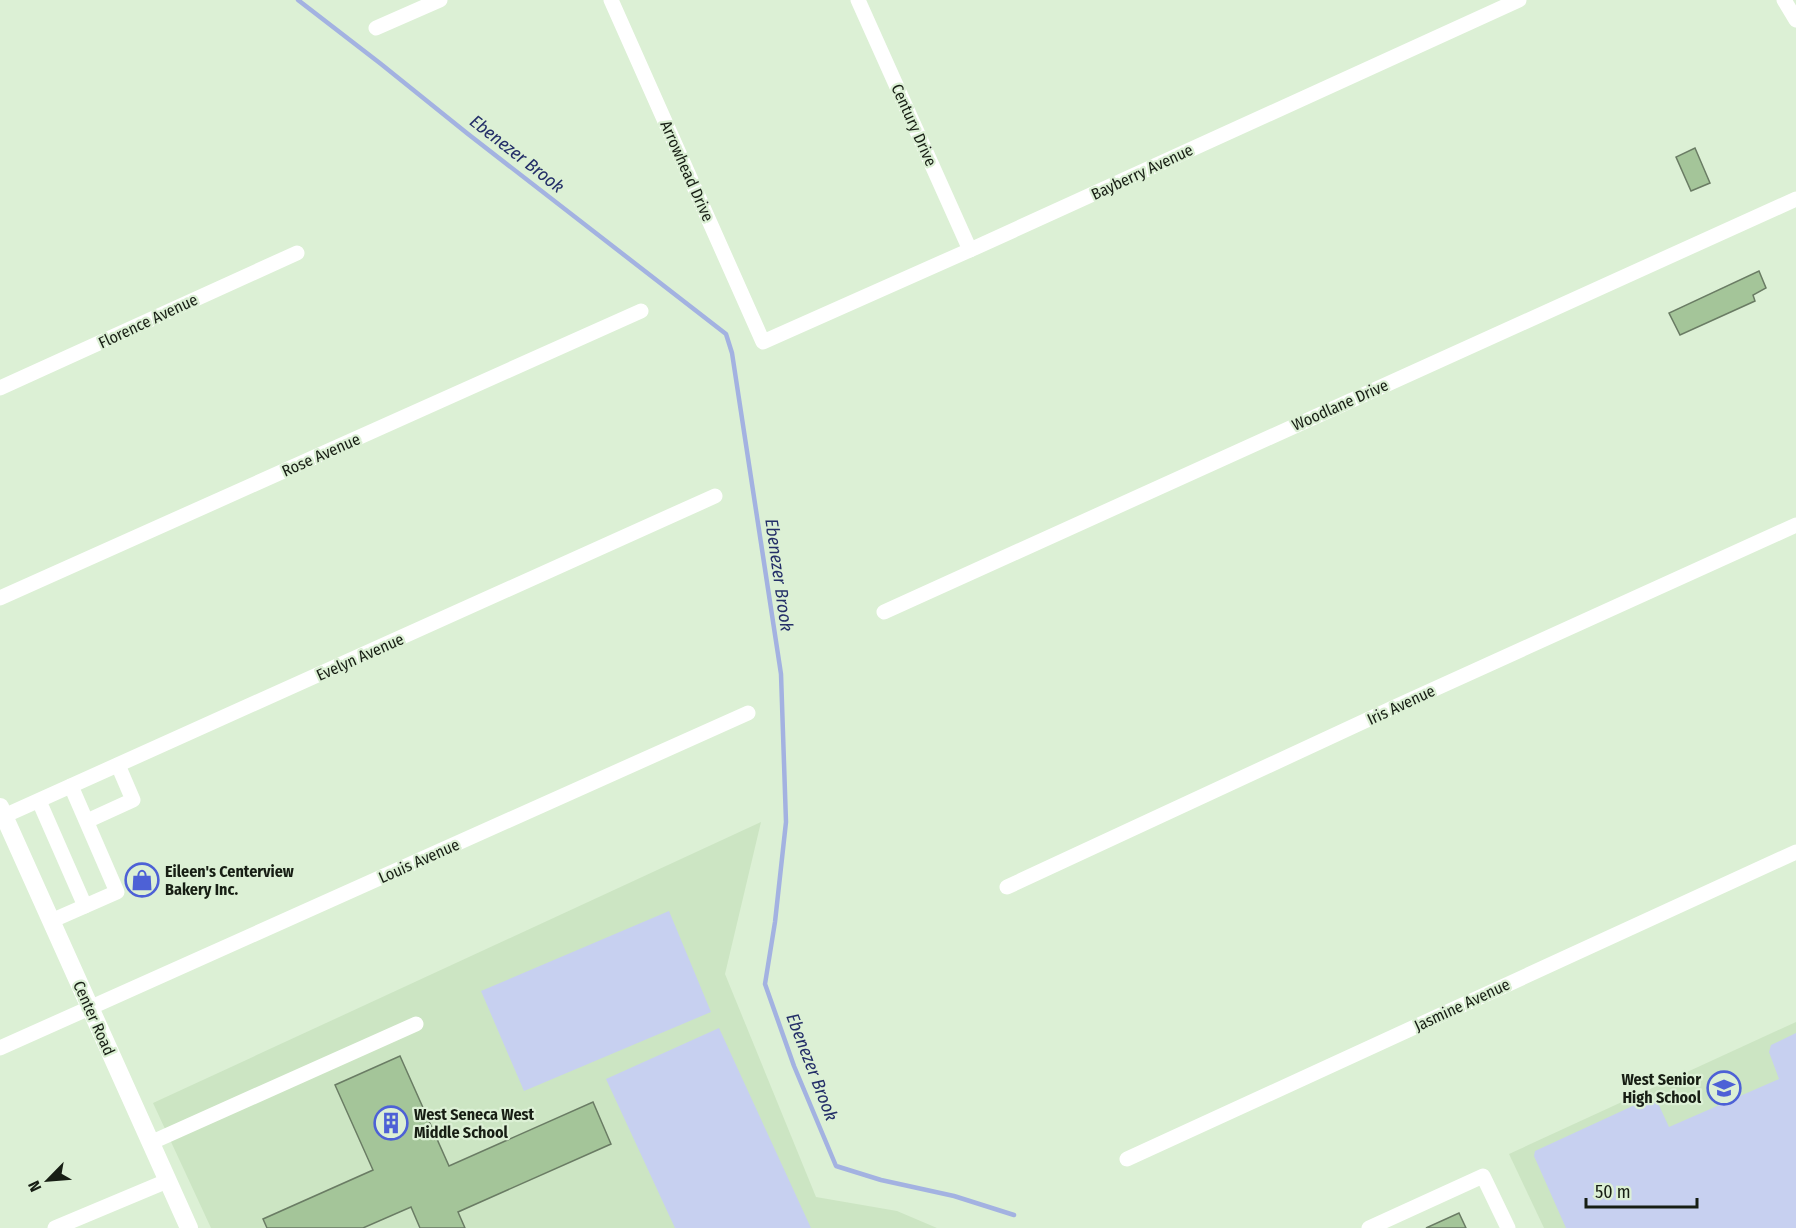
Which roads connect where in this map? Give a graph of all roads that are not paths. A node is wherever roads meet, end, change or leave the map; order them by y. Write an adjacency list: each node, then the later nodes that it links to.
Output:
1 (440, 0): 7 (street)
2 (611, 0): 12 (street, Arrowhead Drive)
3 (858, 0): 9 (street, Century Drive)
4 (1520, 0): 9 (street, Bayberry Avenue)
5 (1784, 0): 6 (street)
6 (1796, 20)
7 (376, 28)
8 (1796, 199): 17 (street, Woodlane Drive)
9 (970, 250): 12 (street, Bayberry Avenue)
10 (297, 254): 13 (street, Florence Avenue)
11 (641, 310): 16 (street, Rose Avenue)
12 (763, 342)
13 (0, 388)
14 (715, 496): 19 (street, Evelyn Avenue)
15 (1796, 525): 25 (street, Iris Avenue)
16 (0, 598)
17 (884, 612)
18 (748, 713): 28 (street, Louis Avenue)
19 (118, 765): 20 (street, Evelyn Avenue); 23 (street)
20 (71, 786): 21 (street, Evelyn Avenue); 23 (street)
21 (39, 801): 22 (street, Evelyn Avenue); 26 (street)
22 (2, 812): 27 (main road, Center Road)
23 (87, 821): 26 (street)
24 (1796, 852): 32 (street, Jasmine Avenue)
25 (1007, 887)
26 (86, 906): 27 (street)
27 (51, 921): 28 (main road, Center Road)
28 (89, 1008): 30 (street, Louis Avenue); 31 (main road, Center Road)
29 (416, 1024): 31 (street)
30 (0, 1048)
31 (150, 1143): 33 (main road, Center Road)
32 (1127, 1159)
33 (167, 1181): 34 (street); 35 (main road, Center Road)
34 (55, 1228)
35 (189, 1228)
36 (1369, 1228): 37 (street)
37 (1508, 1228)

